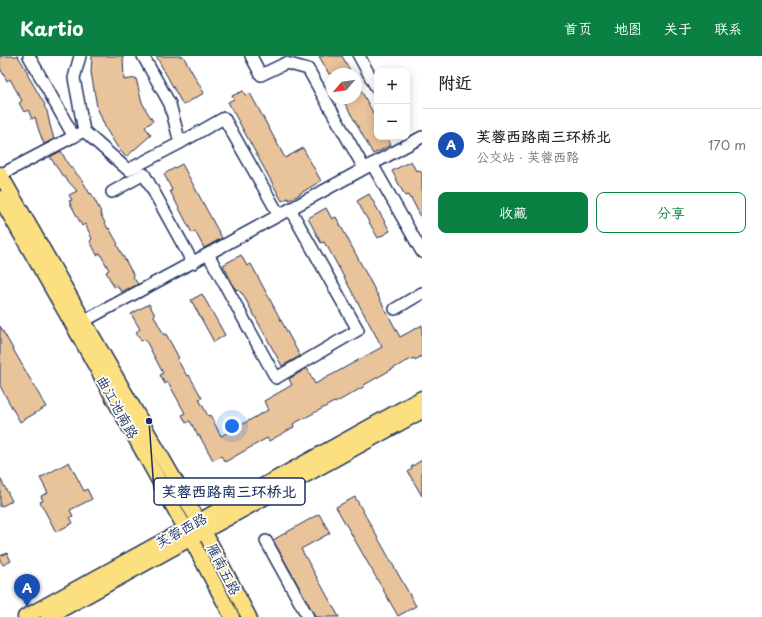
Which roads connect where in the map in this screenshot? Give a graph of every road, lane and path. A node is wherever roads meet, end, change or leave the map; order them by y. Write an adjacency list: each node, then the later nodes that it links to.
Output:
1 (29, 56): 8 (street)
2 (80, 56): 7 (street)
3 (143, 56): 11 (street)
4 (251, 56): 12 (street)
5 (359, 56): 6 (street)
6 (374, 84)
7 (84, 131): 8 (street); 11 (street)
8 (74, 137): 13 (street)
9 (422, 137): 10 (street)
10 (405, 141): 12 (street)
11 (180, 142): 17 (street)
12 (368, 166): 16 (street); 18 (street)
13 (0, 175): 23 (main road, 曲江池南路)
14 (112, 192): 20 (street)
15 (0, 198): 27 (main road, 曲江池南路)
16 (290, 209): 17 (street); 19 (street)
17 (279, 215): 19 (street)
18 (422, 252)
19 (208, 254): 20 (street)
20 (193, 263): 23 (street)
21 (422, 293): 22 (street)
22 (395, 309)
23 (84, 321): 26 (main road, 曲江池南路)
24 (422, 398): 26 (main road, 芙蓉西路)
25 (422, 411): 26 (main road, 芙蓉西路)
26 (201, 526): 27 (main road, 芙蓉西路); 32 (main road, 雁南五路)
27 (187, 534): 29 (main road, 芙蓉西路); 30 (main road, 芙蓉西路); 31 (main road, 曲江池南路)
28 (266, 541): 33 (street)
29 (25, 617)
30 (48, 617)
31 (232, 617)
32 (249, 617)
33 (308, 617)

